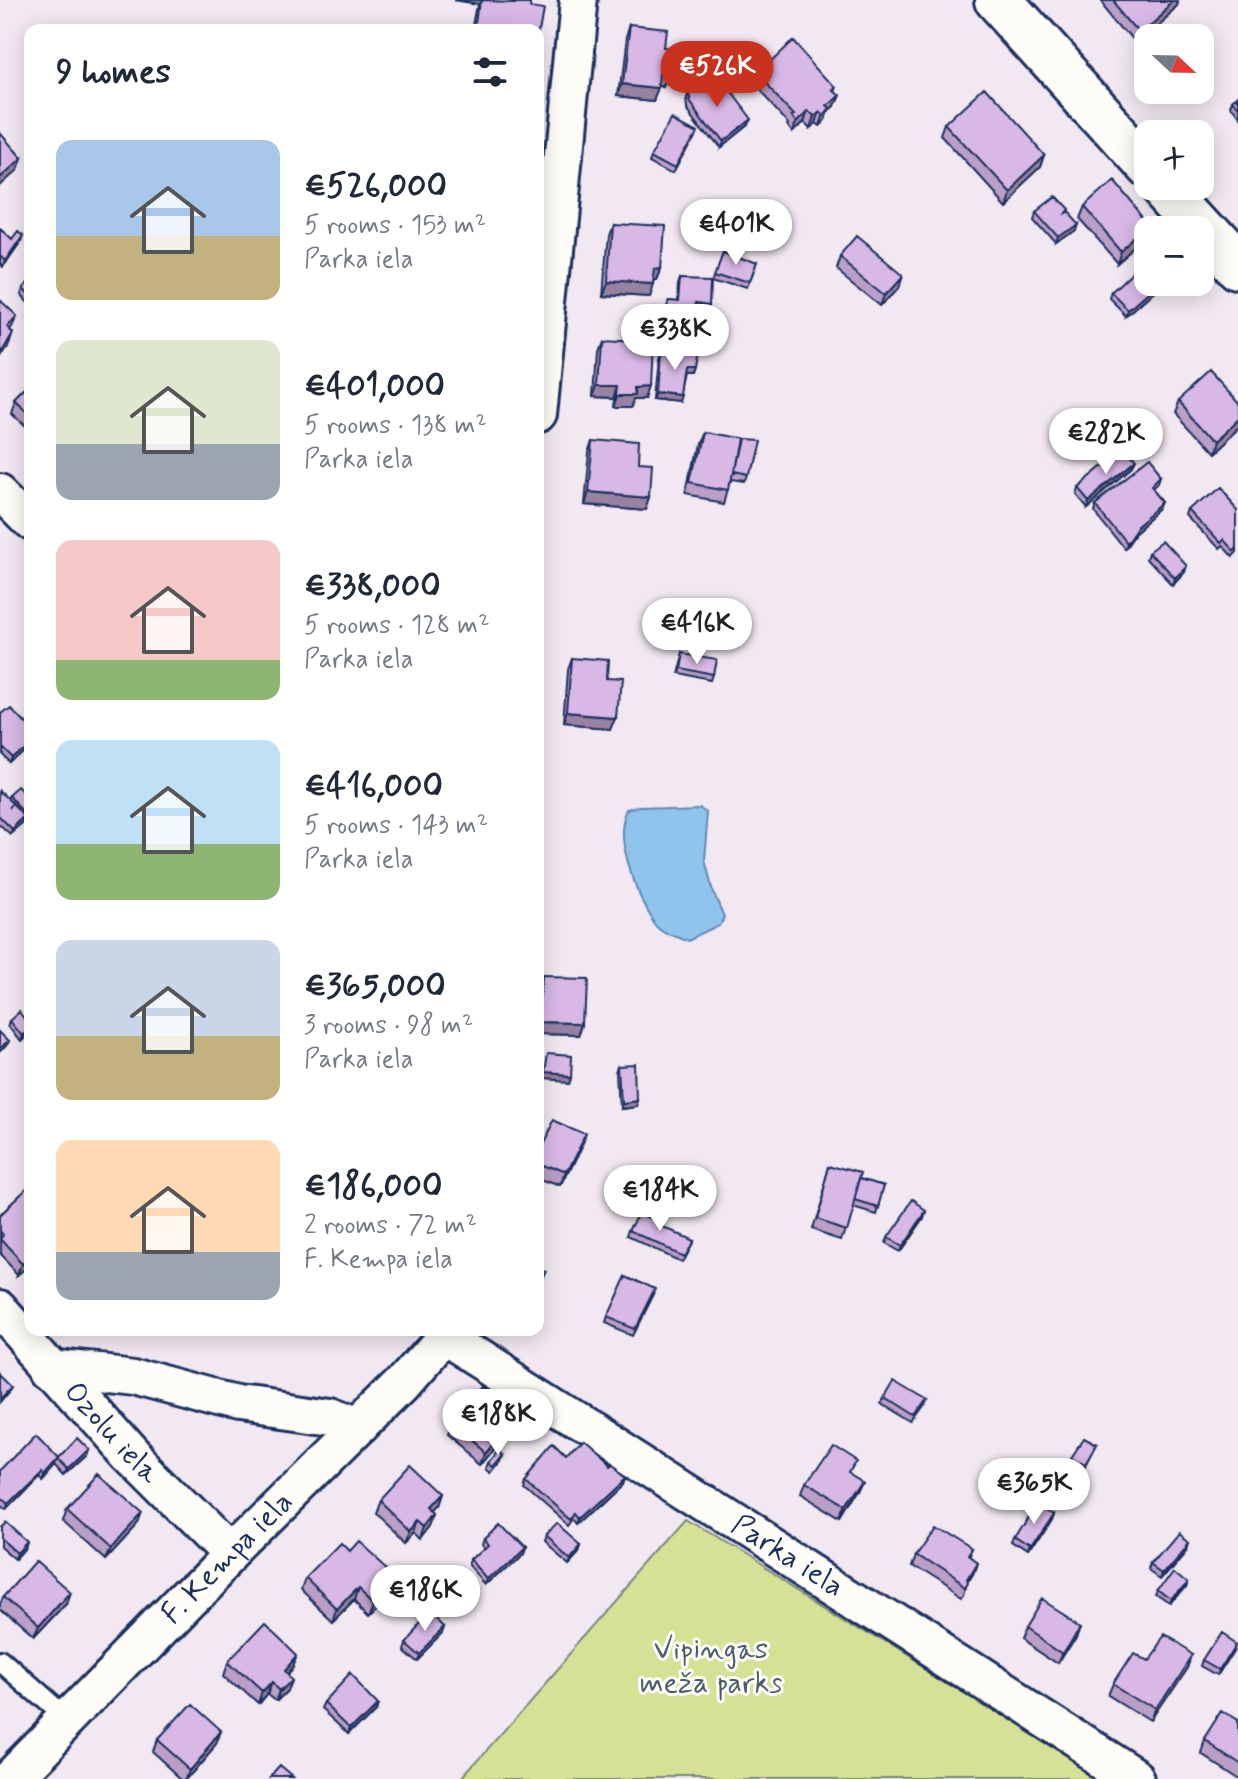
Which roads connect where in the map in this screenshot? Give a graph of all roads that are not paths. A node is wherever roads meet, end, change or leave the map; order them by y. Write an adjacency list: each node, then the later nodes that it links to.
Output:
1 (578, 0): 6 (street)
2 (998, 0): 3 (main road)
3 (1134, 151)
4 (1179, 200): 5 (main road)
5 (1238, 265)
6 (544, 353)
7 (0, 492): 8 (street)
8 (24, 516)
9 (0, 1307): 10 (street, Ozolu iela)
10 (24, 1335)
11 (25, 1336): 14 (street, Ozolu iela)
12 (442, 1336): 15 (street, F. Kempa iela)
13 (450, 1336): 20 (street, Parka iela)
14 (51, 1367): 15 (street); 16 (street, Ozolu iela)
15 (358, 1428): 16 (street, F. Kempa iela)
16 (230, 1554): 18 (street, F. Kempa iela)
17 (0, 1662): 18 (lane)
18 (67, 1721): 19 (street, F. Kempa iela)
19 (10, 1779)
20 (1137, 1779)

